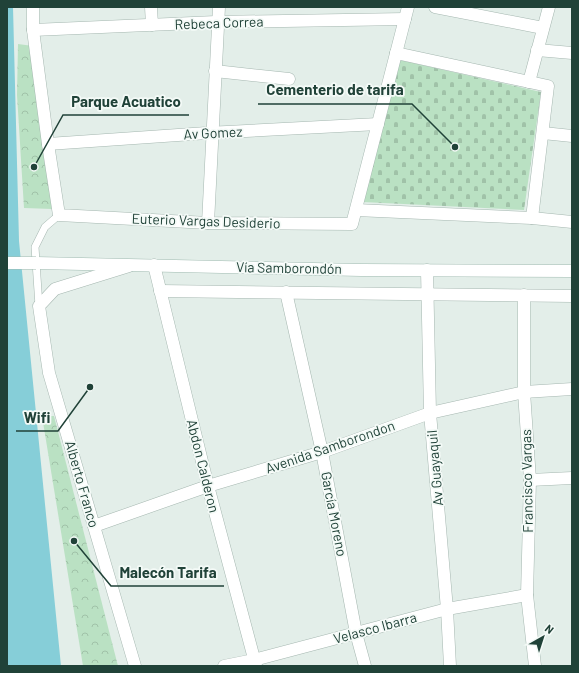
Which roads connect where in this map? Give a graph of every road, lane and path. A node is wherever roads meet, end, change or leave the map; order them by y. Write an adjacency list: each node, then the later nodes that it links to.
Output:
1 (33, 7): 10 (street)
2 (151, 7): 8 (street)
3 (219, 7): 7 (street)
4 (435, 7): 9 (street)
5 (549, 7): 9 (street)
6 (407, 13): 7 (street, Rebeca Correa); 13 (street)
7 (218, 22): 8 (street, Rebeca Correa); 14 (street)
8 (152, 25): 10 (street, Rebeca Correa)
9 (543, 28): 11 (street)
10 (33, 30): 21 (street)
11 (537, 50): 12 (street); 16 (street)
12 (572, 52)
13 (396, 53): 16 (street); 17 (street)
14 (216, 71): 15 (street); 18 (street)
15 (289, 79)
16 (529, 82): 19 (street)
17 (378, 124): 18 (street, Av Gomez); 22 (street)
18 (212, 133): 21 (street, Av Gomez); 26 (street)
19 (543, 134): 20 (street); 24 (street)
20 (572, 136)
21 (48, 144): 23 (street)
22 (356, 210): 24 (street); 26 (street, Euterio Vargas Desiderio)
23 (59, 215): 26 (street, Euterio Vargas Desiderio); 37 (lane)
24 (532, 218): 25 (street)
25 (572, 222)
26 (208, 223)
27 (7, 263): 29 (street, Vía Samborondón, bridge)
28 (154, 265): 29 (street, Vía Samborondón); 30 (street, Vía Samborondón); 32 (street, Abdon Calderon)
29 (130, 266): 37 (street)
30 (427, 270): 31 (street, Vía Samborondón); 34 (street, Av Guayaquil)
31 (572, 271)
32 (160, 290): 33 (street); 44 (street, Abdon Calderon)
33 (286, 292): 34 (street); 41 (street, García Moreno)
34 (427, 294): 35 (street); 40 (street, Av Guayaquil)
35 (524, 295): 36 (street); 39 (street, Francisco Vargas)
36 (572, 296)
37 (39, 306): 45 (street, Alberto Franco)
38 (572, 389): 39 (street, Avenida Samborondon)
39 (524, 392): 40 (street, Avenida Samborondon); 43 (street, Francisco Vargas)
40 (430, 413): 41 (street, Avenida Samborondon); 47 (street, Av Guayaquil)
41 (322, 452): 44 (street, Avenida Samborondon); 48 (street, García Moreno)
42 (572, 478): 43 (street)
43 (530, 480): 46 (street, Francisco Vargas)
44 (208, 486): 45 (street, Avenida Samborondon); 49 (street, Abdon Calderon)
45 (94, 526): 50 (street, Alberto Franco)
46 (527, 595): 47 (street, Velasco Ibarra); 54 (street, Francisco Vargas)
47 (448, 609): 48 (street, Velasco Ibarra); 53 (street, Av Guayaquil)
48 (356, 633): 49 (street, Velasco Ibarra); 52 (street, García Moreno)
49 (255, 663): 51 (street, Velasco Ibarra)
50 (134, 666)
51 (224, 666)
52 (365, 666)
53 (450, 666)
54 (535, 666)

